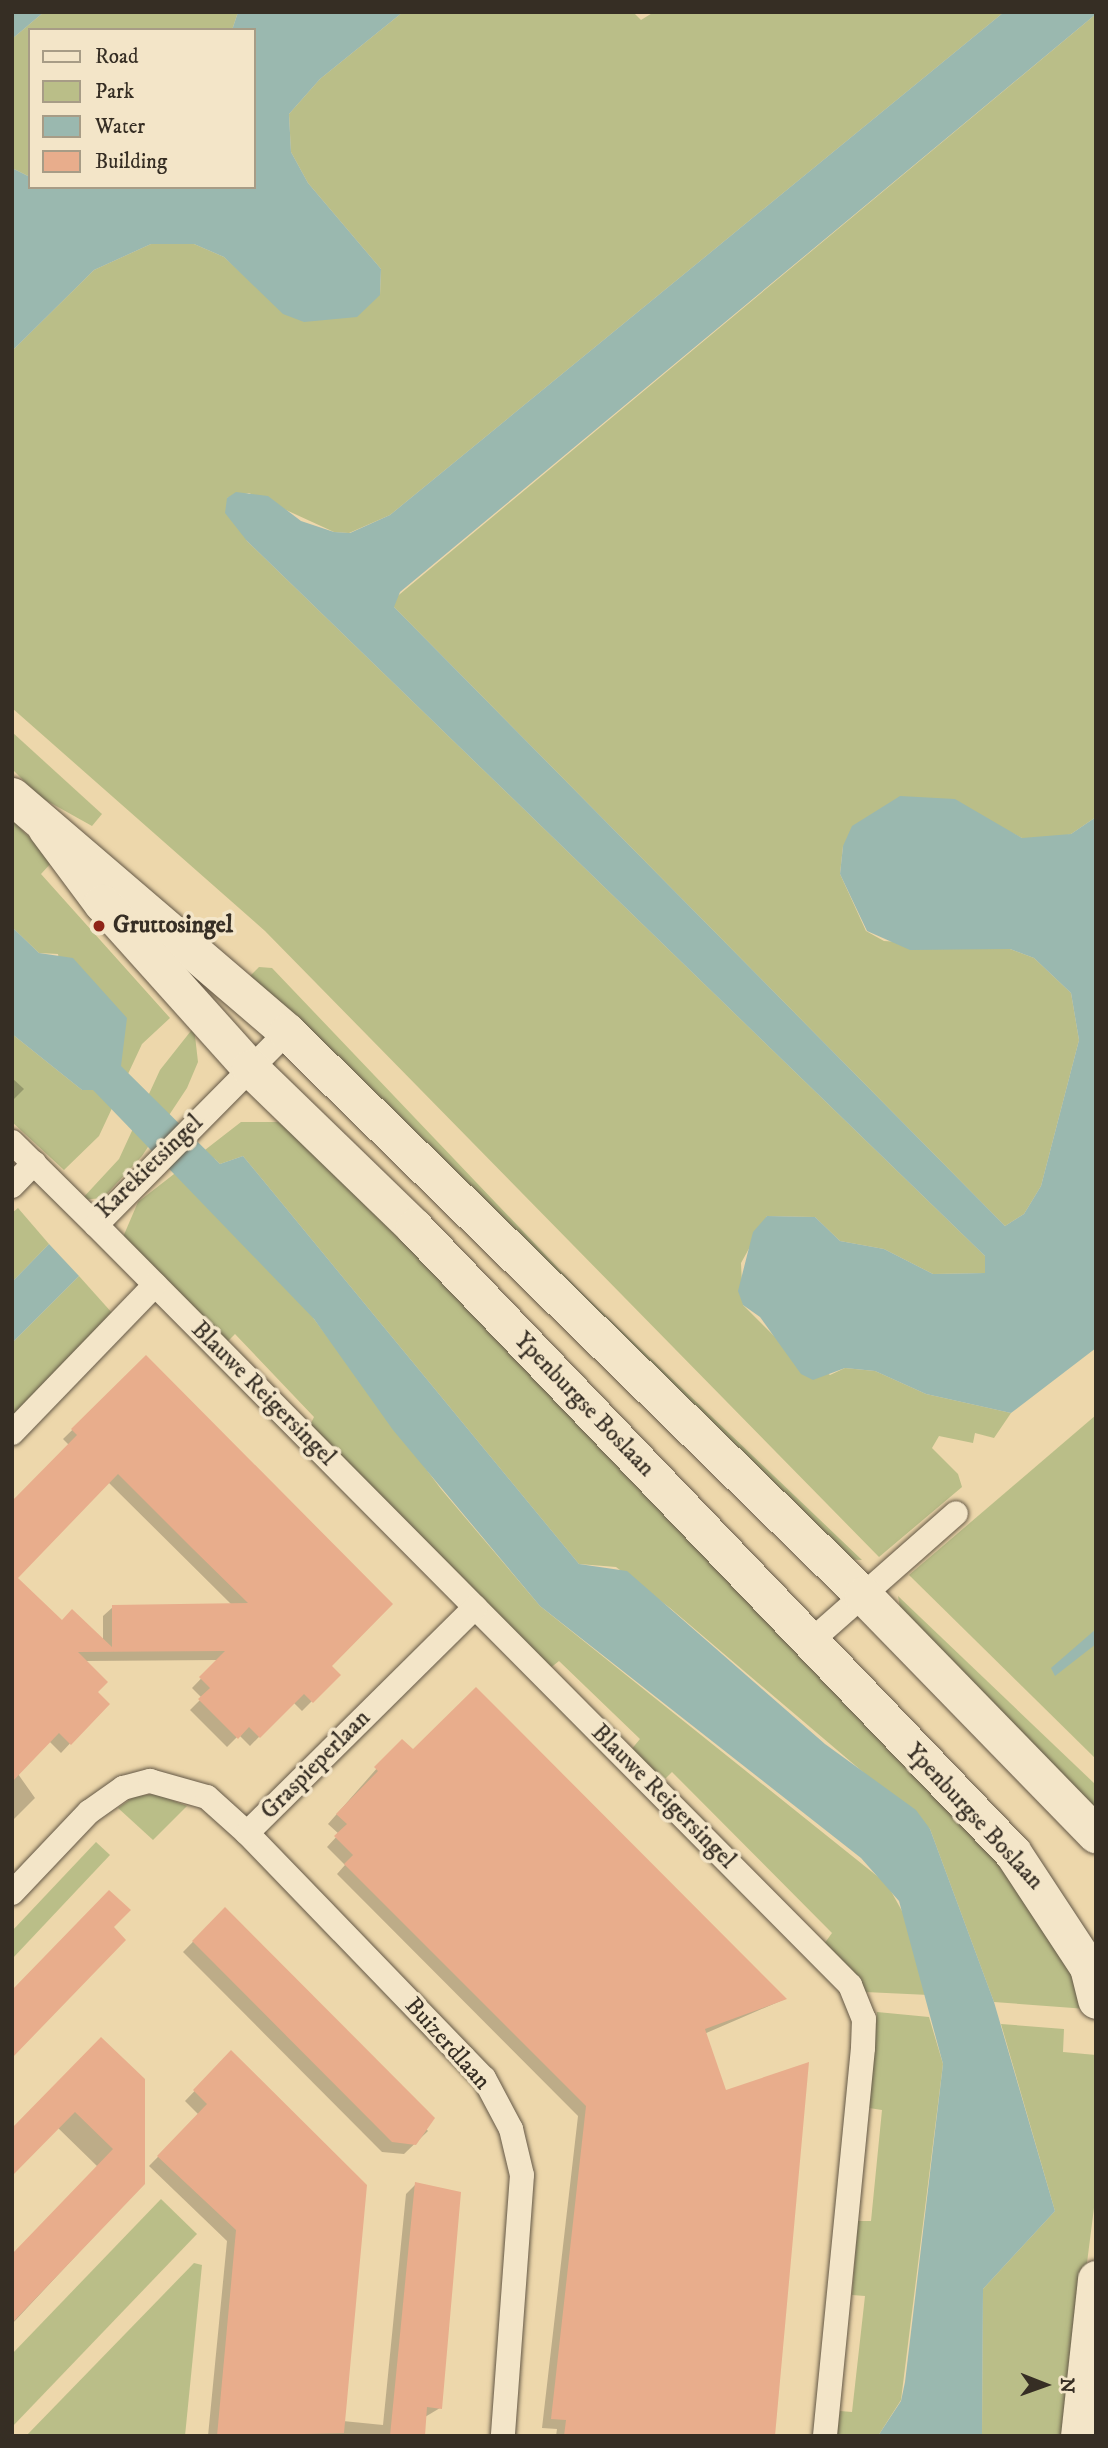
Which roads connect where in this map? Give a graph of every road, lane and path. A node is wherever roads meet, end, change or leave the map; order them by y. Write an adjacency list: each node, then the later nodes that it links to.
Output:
1 (12, 796): 2 (main road, Ypenburgse Boslaan)
2 (46, 828): 3 (main road, Ypenburgse Boslaan); 4 (main road, Ypenburgse Boslaan)
3 (287, 1032): 4 (street, Karekietsingel); 12 (main road, Ypenburgse Boslaan)
4 (250, 1068): 8 (street, Karekietsingel); 14 (main road, Ypenburgse Boslaan)
5 (12, 1142): 6 (street, Karekietsingel)
6 (34, 1163): 7 (street); 8 (street, Karekietsingel)
7 (12, 1186)
8 (96, 1225): 9 (street)
9 (155, 1285): 10 (street); 13 (street, Blauwe Reigersingel)
10 (12, 1433)
11 (956, 1513): 12 (street)
12 (863, 1595): 14 (street); 16 (main road, Ypenburgse Boslaan)
13 (475, 1607): 15 (street, Graspieperlaan); 21 (street, Blauwe Reigersingel)
14 (811, 1641): 18 (main road, Ypenburgse Boslaan)
15 (247, 1833): 17 (street, Graspieperlaan); 20 (street, Buizerdlaan)
16 (1096, 1835)
17 (12, 1893)
18 (1094, 1974)
19 (1096, 2279): 22 (main road)
20 (503, 2436)
21 (825, 2436)
22 (1079, 2436)

